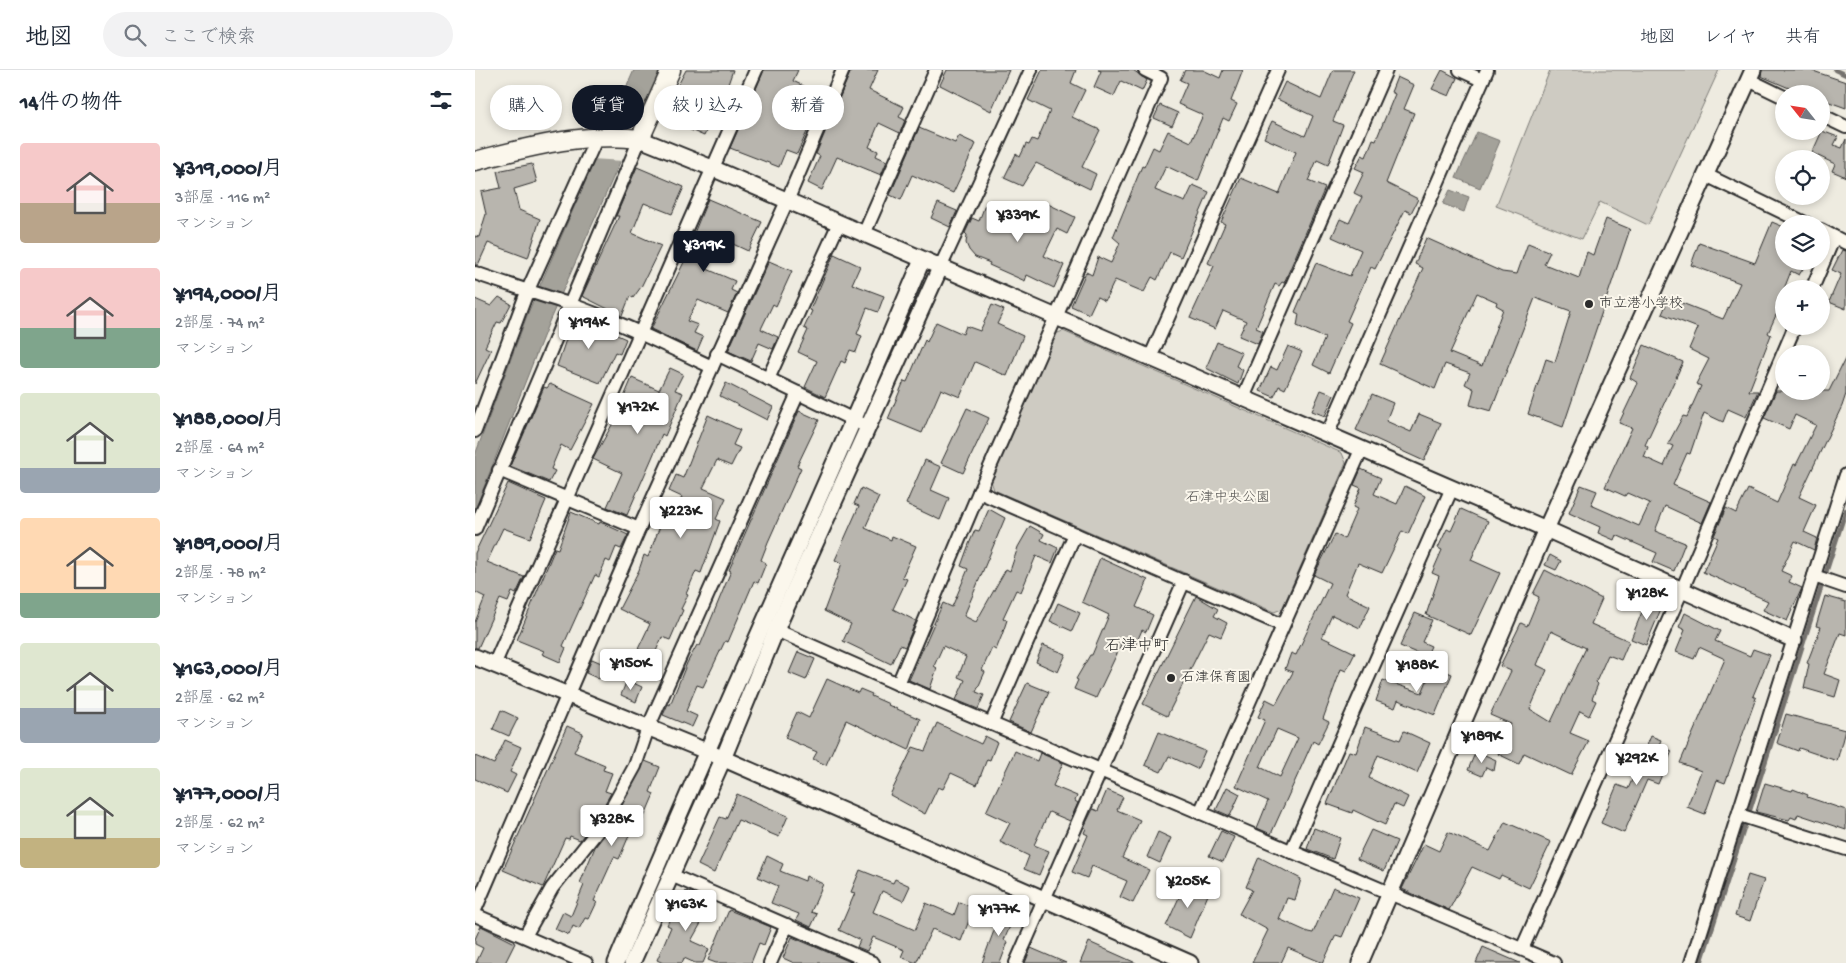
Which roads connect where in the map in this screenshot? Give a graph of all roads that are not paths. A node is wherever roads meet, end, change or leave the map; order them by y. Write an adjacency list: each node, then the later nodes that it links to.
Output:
1 (671, 70): 16 (main road)
2 (756, 70): 18 (street)
3 (843, 70): 20 (street)
4 (936, 70): 23 (street)
5 (1031, 70): 28 (street)
6 (1145, 70): 33 (street)
7 (1278, 70): 37 (street)
8 (1386, 70): 41 (street)
9 (1460, 70): 10 (street)
10 (1484, 75): 44 (street)
11 (1751, 75): 12 (street); 19 (street)
12 (1775, 91)
13 (1830, 119): 14 (street)
14 (1846, 127)
15 (600, 136): 16 (main road); 17 (main road); 31 (street)
16 (637, 139): 18 (street); 32 (street)
17 (475, 161)
18 (712, 168): 20 (street); 34 (street)
19 (1706, 175): 21 (street); 53 (street)
20 (787, 200): 22 (street); 36 (street)
21 (1788, 215)
22 (839, 223): 23 (street); 39 (street)
23 (864, 234): 27 (street)
24 (1830, 235): 25 (street)
25 (1834, 237): 26 (street); 30 (street)
26 (1846, 243)
27 (922, 260): 28 (street); 42 (street)
28 (940, 268): 33 (street); 42 (street)
29 (475, 273): 31 (street)
30 (1816, 280)
31 (527, 292): 32 (street); 43 (street)
32 (569, 304): 34 (street); 46 (street)
33 (1056, 318): 37 (street); 49 (street)
34 (641, 333): 38 (street); 50 (street)
35 (1791, 335): 58 (street)
36 (717, 354): 38 (street); 39 (street)
37 (1150, 358): 41 (street)
38 (712, 367): 52 (street)
39 (768, 379): 40 (street)
40 (797, 393): 42 (street); 67 (street)
41 (1243, 398): 44 (street)
42 (861, 424): 60 (street); 68 (street)
43 (475, 432)
44 (1327, 435): 45 (street)
45 (1361, 450): 48 (street); 59 (street)
46 (499, 470): 50 (street); 51 (street)
47 (1846, 475): 55 (street)
48 (1452, 488): 53 (street); 74 (street)
49 (979, 492): 54 (street); 64 (street)
50 (567, 500): 52 (street); 63 (street)
51 (475, 529)
52 (639, 529): 65 (street)
53 (1546, 529): 58 (street); 76 (street)
54 (1075, 534): 56 (street); 66 (street)
55 (1814, 576): 57 (street); 61 (street)
56 (1184, 581): 59 (street); 70 (street)
57 (1846, 587)
58 (1682, 590): 61 (street); 82 (street)
59 (1282, 624): 71 (street)
60 (776, 630): 64 (street); 69 (street)
61 (1794, 640): 72 (street)
62 (475, 657): 63 (street)
63 (494, 665): 65 (street)
64 (898, 684): 66 (street)
65 (567, 696): 67 (street); 78 (street)
66 (991, 724): 70 (street)
67 (648, 728): 68 (street); 81 (street)
68 (706, 752): 69 (street); 84 (street)
69 (723, 759): 75 (street); 77 (street)
70 (1100, 770): 71 (street); 77 (street)
71 (1200, 813): 74 (street)
72 (1739, 815): 73 (street); 92 (street)
73 (1846, 849)
74 (1291, 852): 76 (street)
75 (671, 875): 80 (street); 85 (street)
76 (1388, 893): 82 (street); 90 (street)
77 (1044, 900): 88 (street); 89 (street)
78 (475, 910)
79 (475, 915): 81 (street)
80 (787, 925): 86 (street); 87 (street)
81 (525, 936): 83 (street)
82 (1522, 949): 91 (street)
83 (586, 963)
84 (616, 963)
85 (632, 963)
86 (770, 963)
87 (873, 963)
88 (1016, 963)
89 (1191, 963)
90 (1360, 963)
91 (1554, 963)
92 (1691, 963)

